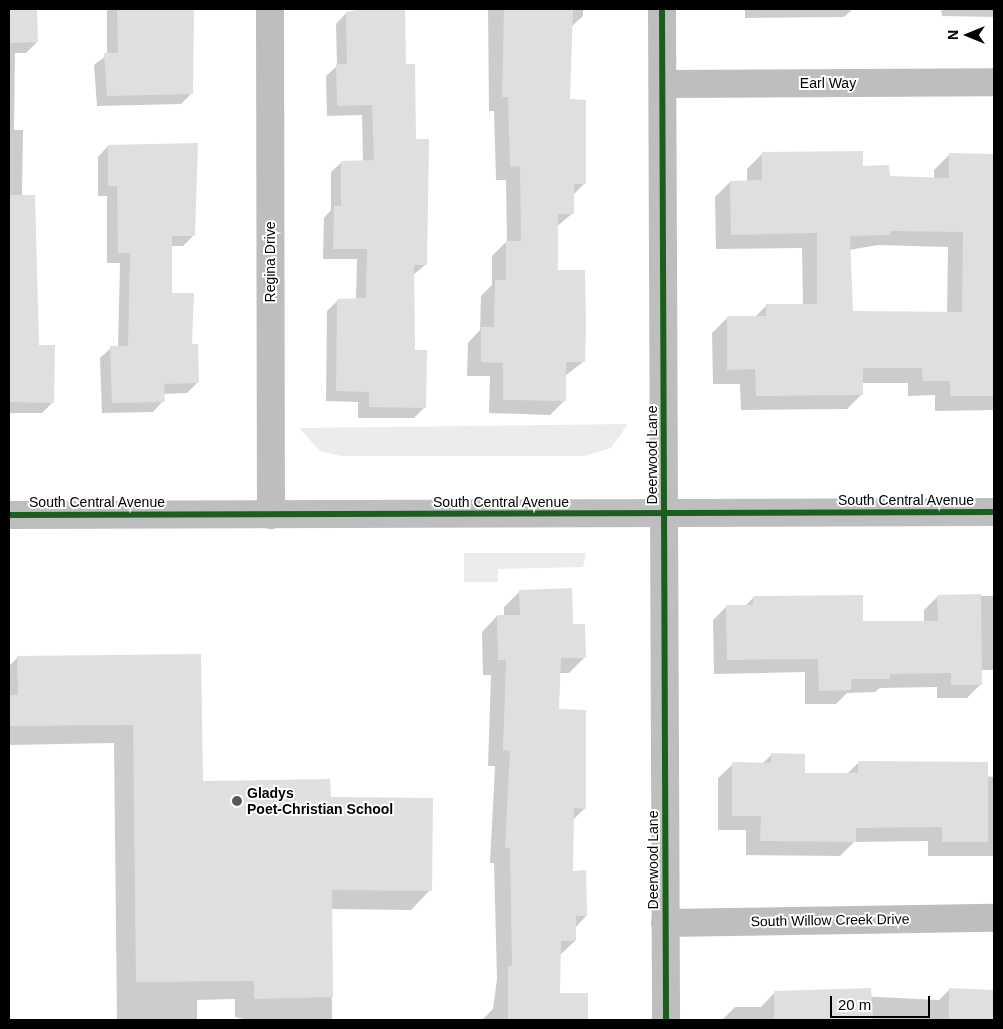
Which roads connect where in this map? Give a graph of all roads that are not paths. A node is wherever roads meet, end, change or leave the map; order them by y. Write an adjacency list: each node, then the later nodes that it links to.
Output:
1 (270, 9): 8 (street, Regina Drive)
2 (662, 9): 4 (street, Deerwood Lane)
3 (994, 82): 4 (street, Earl Way)
4 (663, 84): 6 (street, Deerwood Lane)
5 (994, 512): 6 (street, South Central Avenue)
6 (665, 514): 8 (street, South Central Avenue); 10 (street, Deerwood Lane)
7 (9, 515): 8 (street, South Central Avenue)
8 (271, 515)
9 (994, 918): 10 (street, South Willow Creek Drive)
10 (666, 923): 11 (street, Deerwood Lane)
11 (666, 1020)

